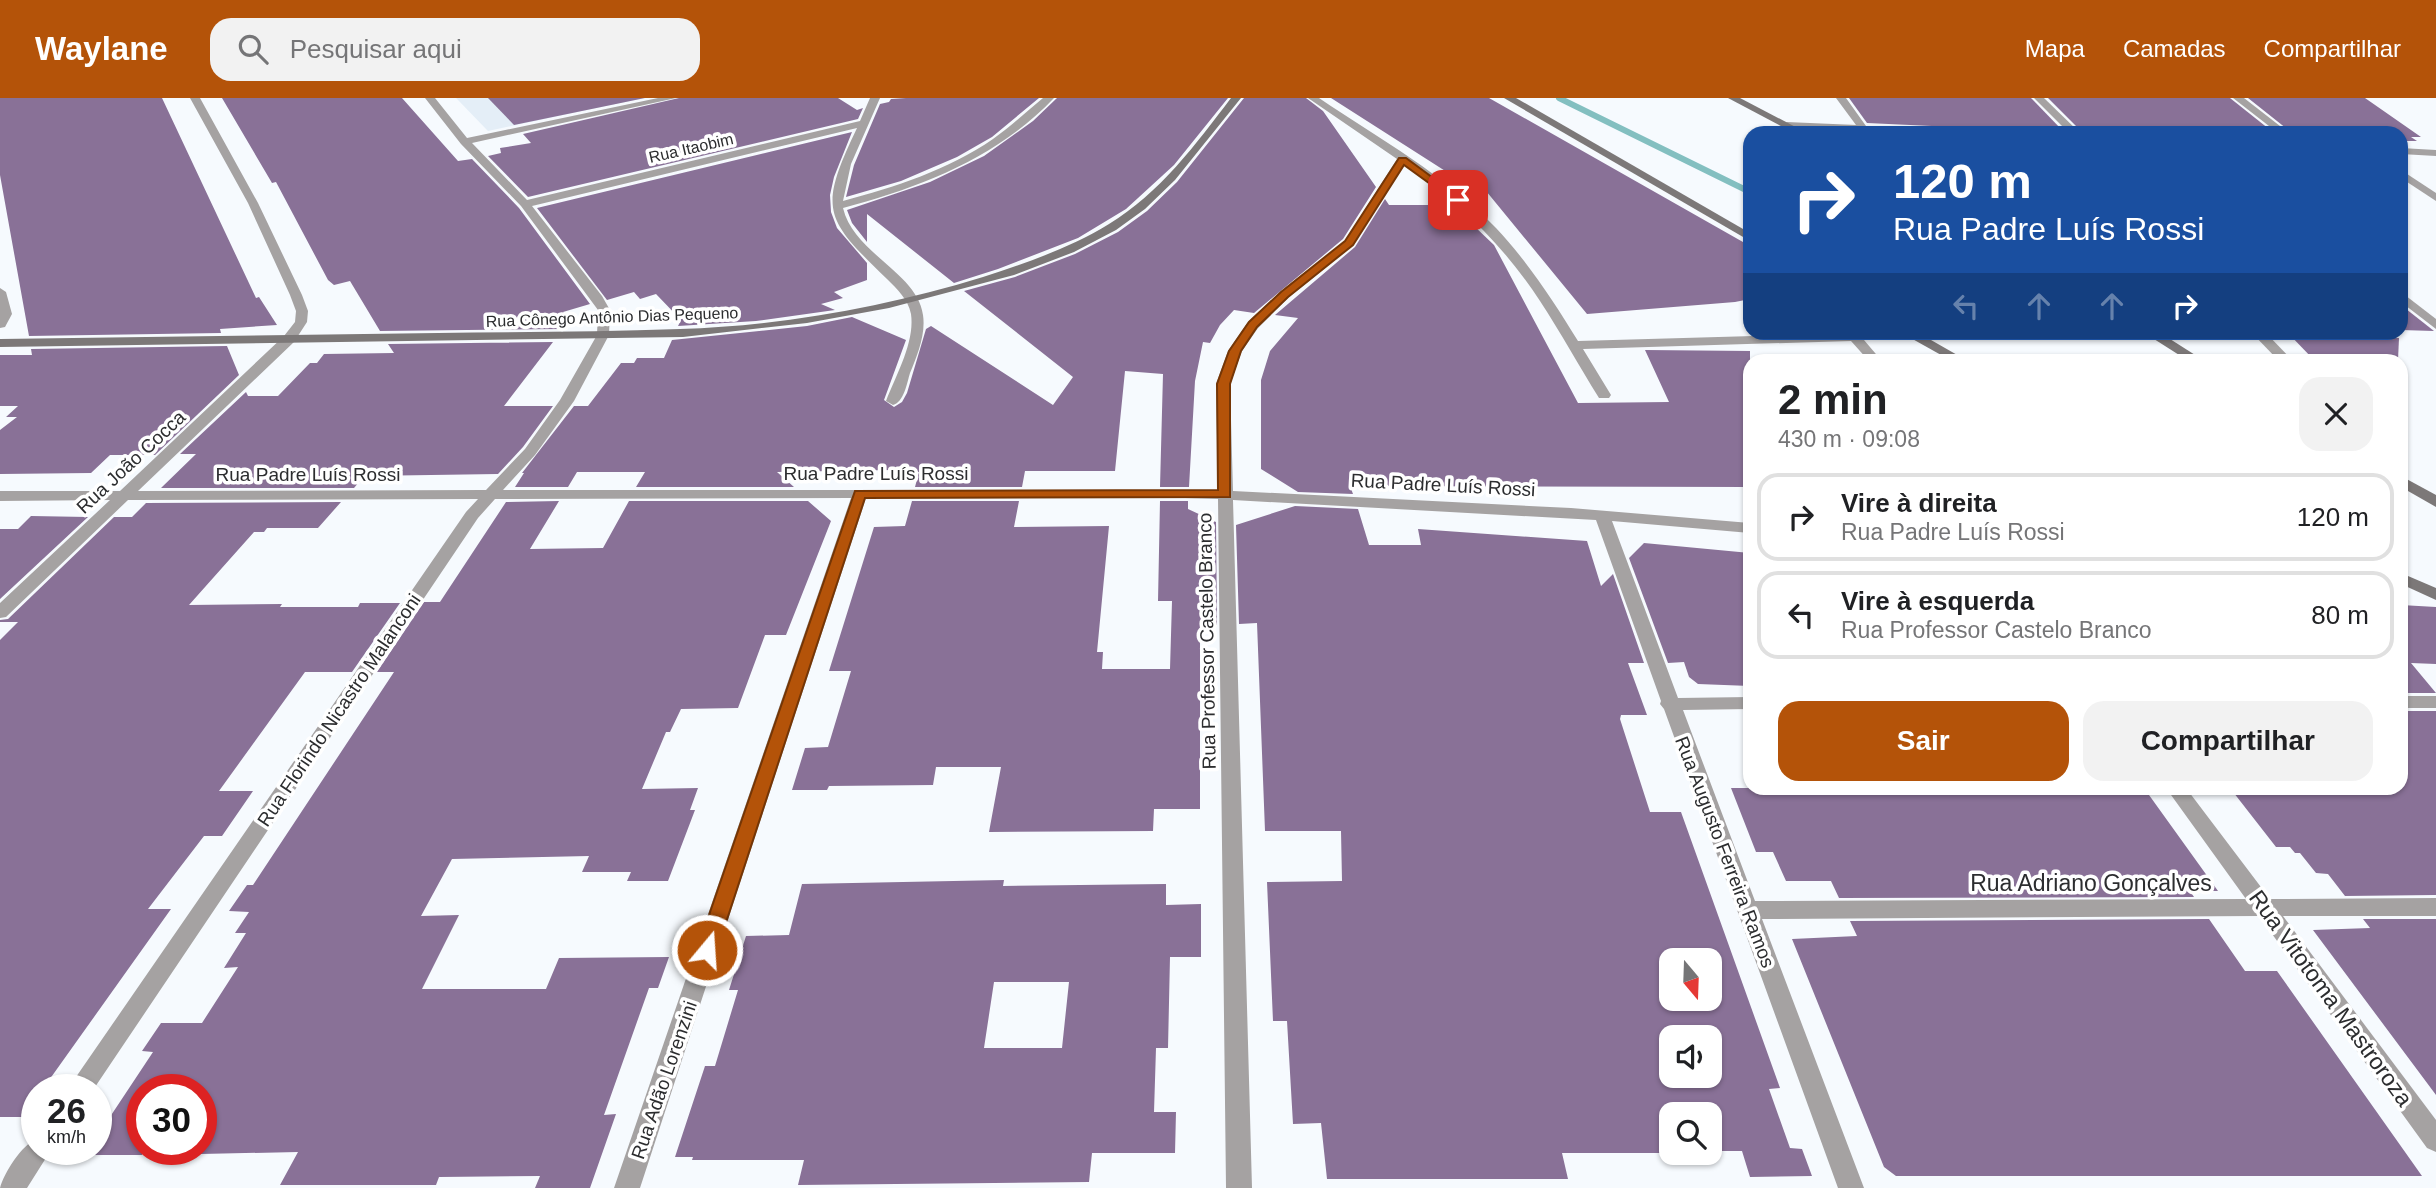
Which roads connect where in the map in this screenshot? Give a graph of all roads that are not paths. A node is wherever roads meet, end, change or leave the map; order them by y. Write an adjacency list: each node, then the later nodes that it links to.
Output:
1 (195, 98): 34 (street)
2 (430, 98): 19 (street)
3 (671, 98): 19 (street)
4 (875, 98): 13 (street)
5 (1049, 98): 26 (street)
6 (1237, 98): 29 (street, Rua Cônego Antônio Dias Pequeno)
7 (1313, 98): 22 (street)
8 (1509, 98): 27 (street)
9 (1733, 98): 14 (street)
10 (1841, 98): 16 (street)
11 (2039, 98): 17 (street)
12 (2238, 98): 18 (street)
13 (864, 123): 25 (street, Rua Itaobim); 26 (street)
14 (1787, 125): 15 (street)
15 (1812, 126)
16 (1862, 126)
17 (2068, 126)
18 (2275, 126)
19 (465, 142): 25 (street)
20 (2408, 151): 21 (street)
21 (2436, 153)
22 (1402, 160): 41 (street); 51 (street, Rua Professor Castelo Branco)
23 (2408, 178): 24 (street)
24 (2436, 198)
25 (525, 204): 33 (street)
26 (837, 205): 29 (street)
27 (1743, 233)
28 (0, 292): 31 (street)
29 (912, 299): 33 (street, Rua Cônego Antônio Dias Pequeno); 47 (street)
30 (2408, 302): 32 (street)
31 (0, 324)
32 (2436, 325)
33 (603, 335): 34 (street, Rua Cônego Antônio Dias Pequeno); 49 (street, Rua Florindo Nicastro Malanconi)
34 (289, 339): 40 (street, Rua Cônego Antônio Dias Pequeno); 53 (street, Rua João Cocca)
35 (1749, 340): 41 (street)
36 (1857, 340): 42 (street)
37 (1921, 340): 43 (street)
38 (2162, 340): 44 (street)
39 (2265, 340): 45 (street)
40 (0, 343)
41 (1575, 345): 46 (street)
42 (1870, 354)
43 (1948, 354)
44 (2186, 354)
45 (2278, 354)
46 (1604, 395)
47 (892, 401)
48 (2408, 485): 54 (street)
49 (491, 494): 50 (street, Rua Padre Luís Rossi); 53 (street, Rua Padre Luís Rossi); 68 (street, Rua Florindo Nicastro Malanconi)
50 (860, 494): 51 (street, Rua Padre Luís Rossi); 72 (street, Rua Adão Lorenzini)
51 (1225, 494): 55 (street, Rua Padre Luís Rossi); 73 (street, Rua Professor Castelo Branco)
52 (0, 496): 53 (street, Rua Padre Luís Rossi)
53 (124, 496): 59 (street, Rua João Cocca)
54 (2436, 502)
55 (1602, 516): 56 (street, Rua Padre Luís Rossi); 63 (street, Rua Augusto Ferreira Ramos)
56 (1743, 527)
57 (2408, 581): 58 (street)
58 (2436, 595)
59 (0, 613)
60 (2408, 702): 61 (street)
61 (2436, 702)
62 (1743, 703): 63 (street)
63 (1669, 704): 67 (street, Rua Augusto Ferreira Ramos)
64 (2181, 795): 66 (street, Rua Vitotoma Mastroroza)
65 (2436, 907): 66 (street, Rua Adriano Gonçalves)
66 (2265, 909): 67 (street, Rua Adriano Gonçalves); 69 (street, Rua Vitotoma Mastroroza)
67 (1747, 910): 74 (street, Rua Augusto Ferreira Ramos)
68 (90, 1074)
69 (2436, 1140)
70 (28, 1165): 71 (street)
71 (12, 1188)
72 (627, 1188)
73 (1240, 1188)
74 (1851, 1188)

